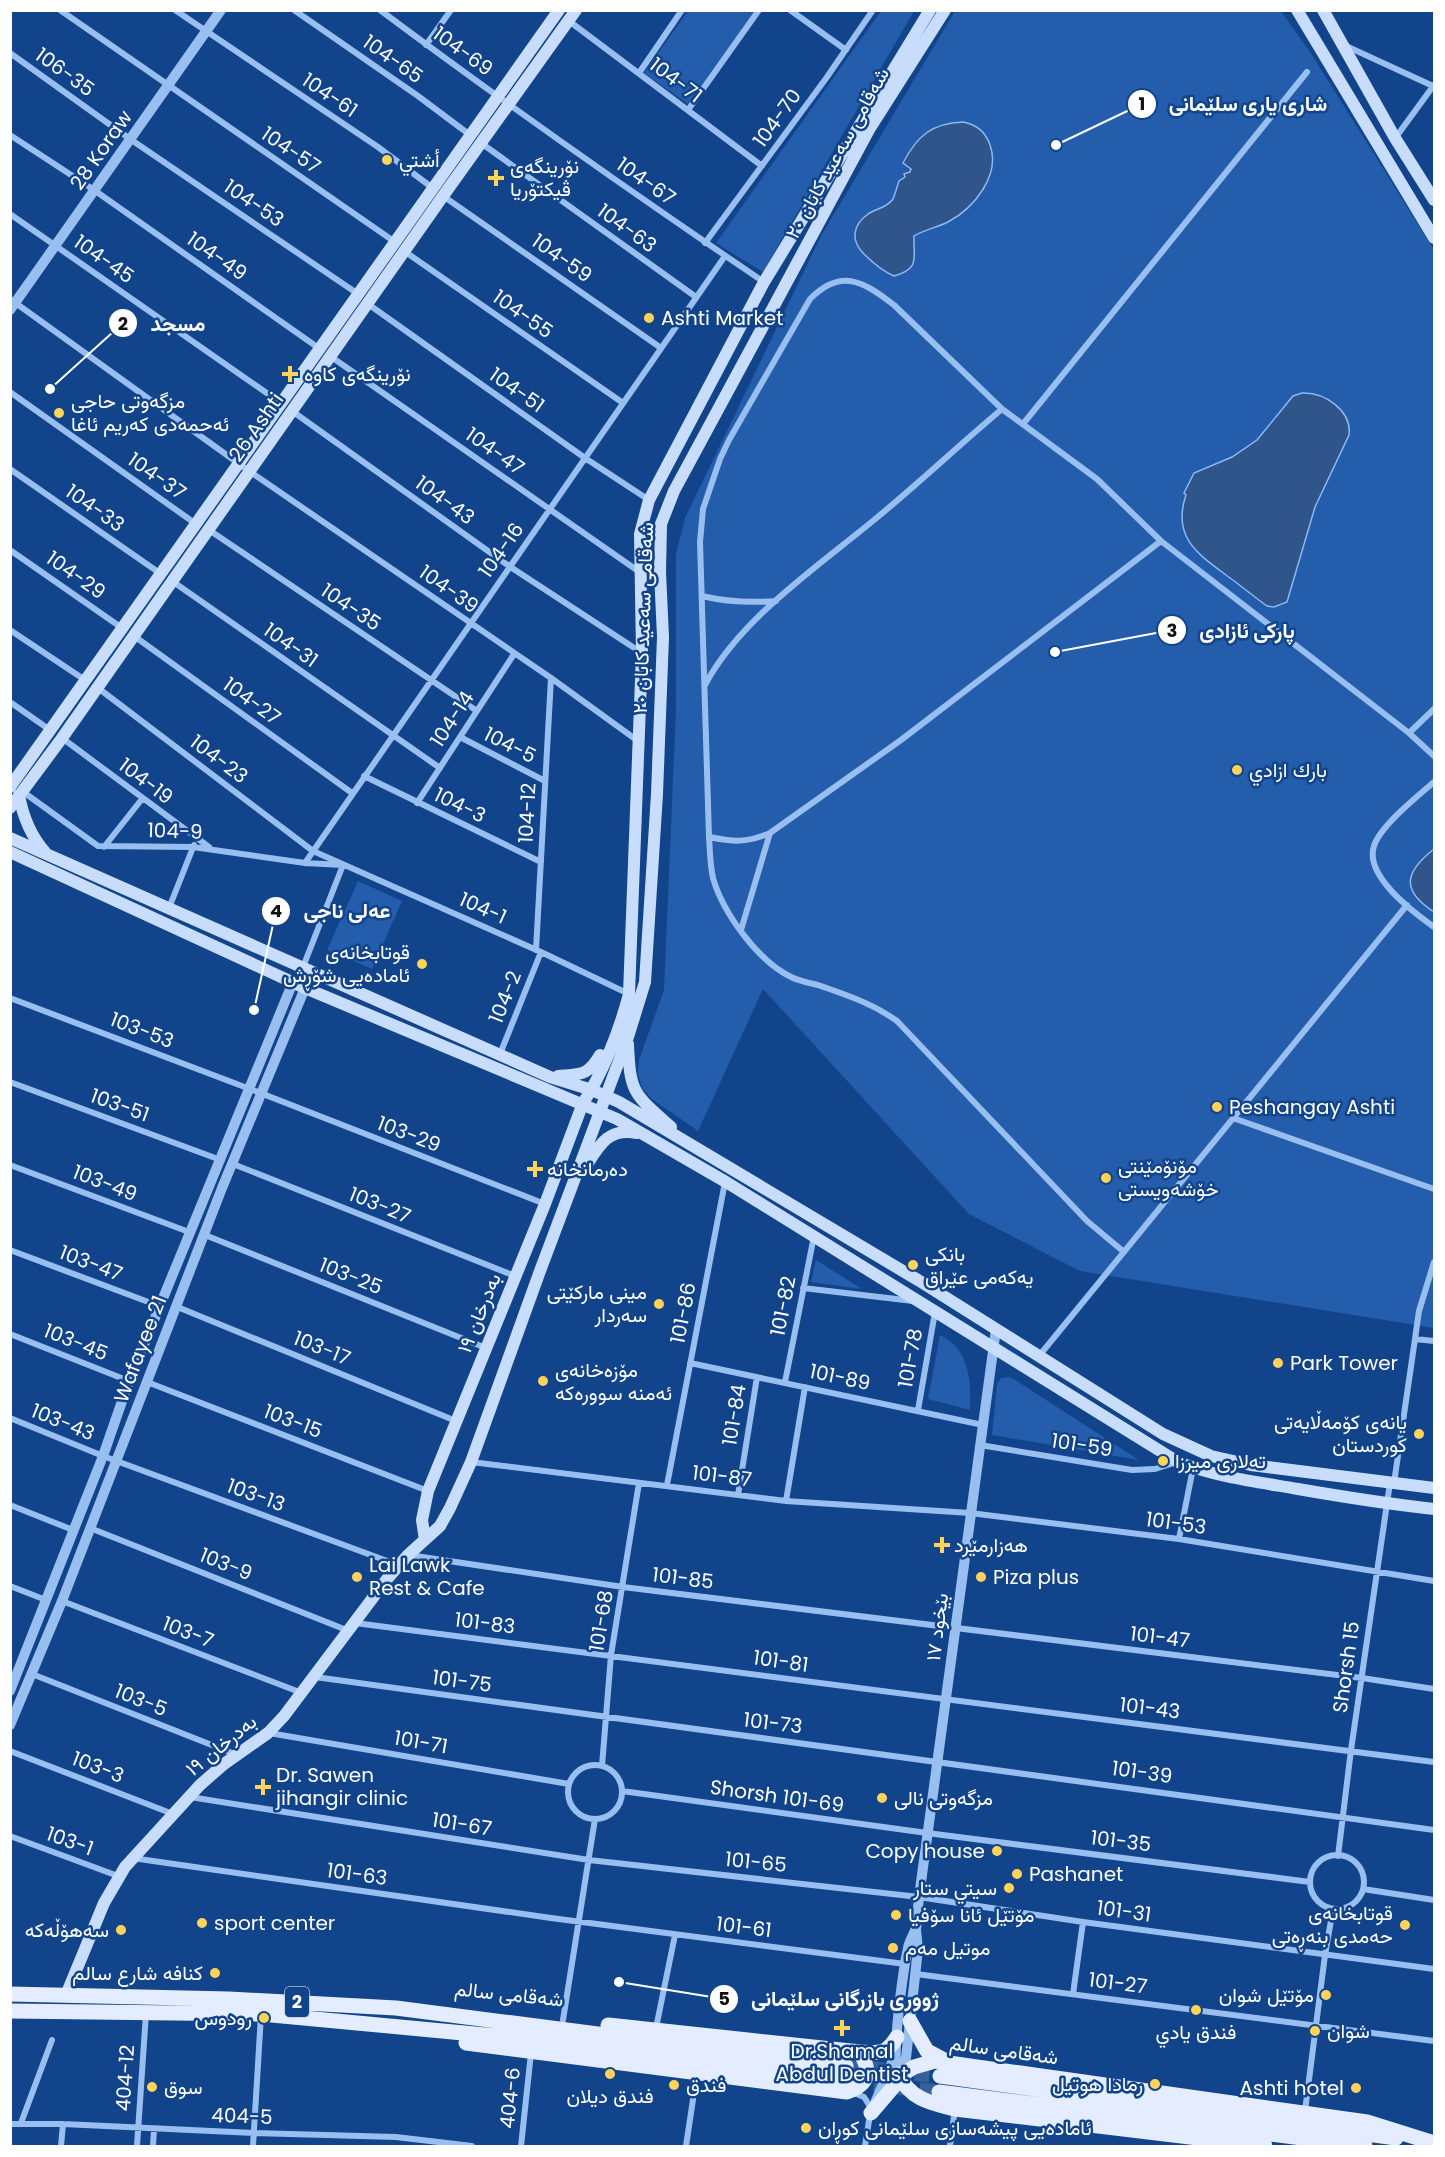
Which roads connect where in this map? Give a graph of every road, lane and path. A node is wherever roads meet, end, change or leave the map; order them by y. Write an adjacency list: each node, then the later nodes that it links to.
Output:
1 (60, 10): 25 (street, 104-57)
2 (175, 10): 17 (street, 104-61)
3 (221, 10): 17 (street, 28 Koraw)
4 (294, 10): 32 (street, 104-65)
5 (380, 10): 18 (street, 104-69)
6 (451, 10): 18 (street)
7 (559, 10): 26 (main road, 26 Ashti)
8 (682, 10): 23 (street)
9 (759, 10): 28 (street)
10 (790, 10): 20 (street)
11 (873, 10): 20 (street, 104-70)
12 (930, 10): 43 (main road, شەقامی سەعید کابان ٢٠)
13 (945, 10): 127 (main road, شەقامی سەعید کابان ٢٠)
14 (1297, 10): 38 (main road)
15 (1323, 10): 19 (main road)
16 (572, 16): 23 (street, 104-71); 27 (main road, 26 Ashti)
17 (206, 32): 25 (street, 28 Koraw); 35 (street, 104-61)
18 (426, 45): 26 (street, 104-69)
19 (1342, 45): 24 (street); 30 (main road)
20 (846, 50): 33 (street, 104-70)
21 (10, 53): 31 (street, 106-35)
22 (1307, 72): 54 (street)
23 (639, 73): 28 (street, 104-71)
24 (1434, 85): 30 (street)
25 (168, 86): 31 (street, 28 Koraw); 41 (street, 104-57)
26 (498, 97): 27 (street, 104-69); 32 (main road, 26 Ashti)
27 (509, 104): 32 (main road, 26 Ashti); 39 (street, 104-67)
28 (688, 110): 33 (street, 104-71)
29 (10, 135): 34 (street, 104-49)
30 (1395, 138): 36 (main road)
31 (130, 139): 34 (street, 28 Koraw); 44 (street, 104-53)
32 (476, 139): 35 (main road, 26 Ashti); 45 (street, 104-63)
33 (762, 166): 39 (street, 104-70)
34 (94, 190): 40 (street, 28 Koraw); 49 (street, 104-49)
35 (438, 192): 41 (main road, 26 Ashti); 48 (street, 104-59)
36 (1434, 200)
37 (10, 214): 40 (street, 104-45)
38 (1434, 238)
39 (705, 243): 42 (street, 104-67)
40 (56, 245): 47 (street, 28 Koraw); 52 (street, 104-45)
41 (400, 246): 44 (main road, 26 Ashti); 46 (main road, 26 Ashti); 51 (street, 104-55)
42 (725, 256): 43 (street, 104-67); 45 (street, 104-16)
43 (764, 282): 59 (main road, شەقامی سەعید کابان ٢٠)
44 (358, 294): 49 (main road, 26 Ashti)
45 (696, 297): 48 (street, 104-16)
46 (367, 303): 49 (main road, 26 Ashti); 55 (street, 104-51)
47 (12, 304): 56 (street, 104-39)
48 (661, 348): 51 (street, 104-16)
49 (325, 353): 52 (main road, 26 Ashti); 60 (street, 104-47)
50 (10, 392): 61 (street, 104-37)
51 (622, 403): 55 (street, 104-16)
52 (286, 407): 56 (main road, 26 Ashti); 58 (main road, 26 Ashti); 65 (street, 104-43)
53 (1002, 409): 54 (street); 68 (street); 69 (street)
54 (1023, 424): 63 (street)
55 (585, 458): 59 (street, 104-51); 60 (street, 104-16)
56 (239, 463): 58 (street, 104-39); 61 (main road, 26 Ashti)
57 (10, 469): 67 (street, 104-33)
58 (249, 471): 62 (main road, 26 Ashti); 70 (street, 104-39)
59 (650, 500): 66 (main road, شەقامی سەعید کابان ٢٠)
60 (549, 509): 65 (street, 104-16); 66 (street, 104-47)
61 (196, 524): 67 (main road, 26 Ashti)
62 (208, 529): 67 (main road, 26 Ashti); 78 (street, 104-35)
63 (1161, 541): 85 (street); 100 (street)
64 (10, 550): 71 (street, 104-29)
65 (509, 566): 70 (street, 104-16); 74 (street, 104-43)
66 (641, 574): 74 (main road, شەقامی سەعید کابان ٢٠)
67 (166, 577): 71 (main road, 26 Ashti); 73 (main road, 26 Ashti); 86 (street, 104-31)
68 (702, 596): 69 (street); 79 (street)
69 (776, 601): 79 (street)
70 (470, 624): 75 (street, 104-39); 78 (street, 104-16)
71 (122, 628): 77 (main road, 26 Ashti)
72 (10, 630): 77 (street)
73 (134, 636): 80 (main road, 26 Ashti); 96 (street, 104-27)
74 (642, 653): 89 (main road, شەقامی سەعید کابان ٢٠)
75 (514, 654): 76 (street, 104-39); 83 (street, 104-14)
76 (551, 678): 89 (street, 104-39); 93 (street, 104-12)
77 (86, 680): 84 (main road, 26 Ashti)
78 (430, 681): 83 (street, 104-35); 86 (street, 104-16)
79 (704, 685): 101 (street)
80 (97, 687): 88 (main road, 26 Ashti); 107 (street, 104-23)
81 (10, 702): 84 (street)
82 (1434, 710): 85 (street)
83 (477, 711): 87 (street, 104-14)
84 (50, 730): 95 (main road, 26 Ashti)
85 (1409, 734): 90 (street)
86 (392, 736): 91 (street, 104-31); 92 (street, 104-16)
87 (460, 737): 91 (street, 104-14); 93 (street, 104-5)
88 (62, 738): 95 (main road, 26 Ashti); 97 (street, 104-19)
89 (640, 742): 124 (main road, شەقامی سەعید کابان ٢٠)
90 (1434, 756)
91 (440, 768): 98 (street, 104-14)
92 (364, 776): 96 (street, 104-16); 98 (street, 104-3)
93 (545, 781): 112 (street, 104-12)
94 (1434, 782): 116 (street)
95 (15, 788): 99 (main road, 26 Ashti); 105 (street); 109 (main road)
96 (352, 793): 107 (street, 104-16)
97 (142, 799): 103 (street, 104-19); 105 (street)
98 (417, 803): 112 (street, 104-3)
99 (10, 808)
100 (770, 832): 101 (street); 119 (street)
101 (709, 837): 119 (street)
102 (10, 838): 109 (main road)
103 (196, 838): 104 (street); 106 (street, 104-19)
104 (193, 846): 105 (street, 104-9); 106 (street, 104-9); 117 (street)
105 (104, 847)
106 (211, 849): 114 (street, 104-9)
107 (313, 851): 110 (street, 104-23); 114 (street, 104-16)
108 (10, 852): 113 (main road)
109 (48, 855): 117 (main road)
110 (322, 855): 115 (street, 104-1)
111 (10, 861): 113 (main road)
112 (541, 862): 120 (street, 104-12)
113 (35, 863): 122 (main road)
114 (305, 863): 115 (street, 104-9)
115 (343, 865): 120 (street, 104-1); 121 (street)
116 (1407, 905): 118 (street); 138 (street)
117 (169, 908): 121 (main road)
118 (1434, 927)
119 (741, 930): 153 (street)
120 (539, 951): 124 (street, 104-1); 128 (street, 104-2)
121 (303, 967): 128 (main road)
122 (293, 982): 123 (main road); 132 (street, Wafayee 21)
123 (305, 988): 131 (main road); 134 (street, Wafayee 21)
124 (629, 994): 126 (main road, شەقامی سەعید کابان ٢٠)
125 (10, 998): 132 (street, 103-53)
126 (621, 1020): 129 (main road); 133 (main road, شەقامی سەعید کابان ٢٠)
127 (628, 1037): 135 (main road, شەقامی سەعید کابان ٢٠); 141 (main road)
128 (500, 1054): 129 (main road)
129 (550, 1077): 133 (main road)
130 (10, 1082): 142 (street, 103-51)
131 (533, 1085): 136 (main road); 139 (main road)
132 (250, 1089): 134 (street, 103-53); 142 (street, Wafayee 21)
133 (592, 1090): 135 (main road); 136 (main road, شەقامی سەعید کابان ٢٠)
134 (261, 1094): 144 (street, Wafayee 21); 148 (street, 103-29)
135 (605, 1096): 137 (main road, شەقامی سەعید کابان ٢٠); 141 (main road)
136 (583, 1103): 137 (main road); 139 (main road, بەدرخان ١٩)
137 (599, 1110): 140 (main road); 146 (main road, بەدرخان ١٩)
138 (1233, 1118): 147 (street); 153 (street)
139 (572, 1134): 148 (main road, بەدرخان ١٩)
140 (650, 1138): 145 (main road); 146 (main road)
141 (692, 1146): 161 (main road)
142 (218, 1159): 149 (street, Wafayee 21)
143 (10, 1164): 149 (street, 103-49)
144 (233, 1164): 150 (street, Wafayee 21); 155 (street, 103-27)
145 (726, 1182): 151 (main road); 168 (street, 101-86)
146 (570, 1189): 181 (main road, بەدرخان ١٩)
147 (1434, 1189)
148 (545, 1204): 155 (main road, بەدرخان ١٩)
149 (189, 1232): 158 (street, Wafayee 21)
150 (205, 1235): 159 (street, Wafayee 21); 165 (street, 103-25)
151 (814, 1236): 156 (street, 101-82); 157 (main road)
152 (10, 1250): 158 (street, 103-47)
153 (1124, 1252): 167 (street)
154 (1434, 1262): 163 (street, Shorsh 15)
155 (514, 1276): 165 (main road, بەدرخان ١٩)
156 (803, 1288): 157 (street); 172 (street, 101-82)
157 (919, 1302): 160 (main road)
158 (159, 1306): 170 (street, Wafayee 21)
159 (176, 1306): 171 (street, Wafayee 21); 176 (street, 103-17)
160 (935, 1312): 166 (main road); 174 (street, 101-78)
161 (996, 1329): 166 (street, بێخود ١٧); 167 (main road)
162 (10, 1334): 170 (street, 103-45)
163 (1415, 1339): 164 (street); 185 (street, Shorsh 15)
164 (1434, 1341)
165 (486, 1348): 176 (main road, بەدرخان ١٩)
166 (993, 1348): 177 (street, بێخود ١٧); 182 (main road)
167 (1039, 1356): 185 (main road)
168 (690, 1362): 169 (street, 101-89); 186 (street, 101-86)
169 (758, 1377): 172 (street, 101-89); 189 (street, 101-84)
170 (129, 1381): 179 (street, Wafayee 21)
171 (146, 1381): 180 (street, Wafayee 21); 188 (street, 103-15)
172 (785, 1383): 173 (street, 101-89)
173 (805, 1387): 174 (street, 101-89); 190 (street)
174 (918, 1410): 177 (street, 101-89)
175 (10, 1418): 179 (street, 103-43)
176 (457, 1421): 188 (main road, بەدرخان ١٩)
177 (983, 1425): 178 (street, بێخود ١٧)
178 (980, 1445): 182 (street, 101-59); 194 (street, بێخود ١٧)
179 (102, 1456): 180 (street, 103-13); 196 (street, Wafayee 21)
180 (117, 1461): 195 (street, Wafayee 21); 200 (street, 103-13)
181 (471, 1462): 184 (street, 101-87); 198 (main road, بەدرخان ١٩)
182 (1178, 1462): 183 (main road)
183 (1193, 1467): 192 (main road); 197 (street)
184 (639, 1483): 186 (street, 101-87); 204 (street, 101-68)
185 (1392, 1483): 187 (main road); 192 (street, Shorsh 15)
186 (667, 1485): 189 (street, 101-87)
187 (1434, 1488)
188 (428, 1491): 198 (main road, بەدرخان ١٩)
189 (738, 1494): 190 (street, 101-87)
190 (786, 1501): 194 (street, 101-87)
191 (10, 1504): 196 (street)
192 (1387, 1504): 193 (main road); 201 (street, Shorsh 15)
193 (1434, 1509)
194 (970, 1514): 197 (street, 101-53); 208 (street, بێخود ١٧)
195 (90, 1528): 206 (street, Wafayee 21); 207 (street, 103-9)
196 (73, 1530): 205 (street, Wafayee 21)
197 (1179, 1539): 201 (street, 101-53)
198 (425, 1540): 199 (main road, بەدرخان ١٩)
199 (408, 1555): 200 (main road, بەدرخان ١٩); 204 (street, 101-85)
200 (398, 1565): 207 (main road, بەدرخان ١٩)
201 (1377, 1571): 202 (street, 101-53); 213 (street, Shorsh 15)
202 (1434, 1581)
203 (10, 1586): 205 (street)
204 (623, 1587): 208 (street, 101-85); 209 (street, 101-68)
205 (46, 1600): 210 (street, Wafayee 21)
206 (62, 1601): 211 (street, Wafayee 21); 216 (street, 103-7)
207 (352, 1627): 209 (street, 101-83); 212 (main road, بەدرخان ١٩)
208 (954, 1628): 213 (street, 101-47); 217 (street, بێخود ١٧)
209 (611, 1655): 217 (street, 101-81); 218 (street, 101-68)
210 (14, 1668): 215 (street, Wafayee 21)
211 (32, 1674): 219 (street, Wafayee 21); 223 (street, 103-5)
212 (315, 1677): 216 (main road, بەدرخان ١٩); 218 (street, 101-75)
213 (1362, 1678): 214 (street, 101-47); 221 (street, Shorsh 15)
214 (1434, 1689)
215 (10, 1691)
216 (302, 1694): 220 (main road, بەدرخان ١٩)
217 (945, 1700): 221 (street, 101-43); 224 (street, بێخود ١٧)
218 (605, 1719): 224 (street, 101-73); 226 (street, 101-68)
219 (10, 1725)
220 (268, 1733): 223 (main road, بەدرخان ١٩); 227 (street, 101-71)
221 (1351, 1750): 225 (street, 101-43); 231 (street, Shorsh 15)
222 (10, 1751): 230 (street, 103-3)
223 (237, 1755): 229 (main road, بەدرخان ١٩)
224 (938, 1760): 231 (street, 101-39); 234 (street, بێخود ١٧)
225 (1434, 1762)
226 (602, 1766): 227 (street); 228 (street)
227 (569, 1784): 232 (street)
228 (622, 1791): 232 (street); 234 (street, Shorsh 101-69)
229 (189, 1797): 230 (main road, بەدرخان ١٩); 238 (street, 101-67)
230 (173, 1814): 237 (main road, بەدرخان ١٩)
231 (1342, 1816): 233 (street, 101-39); 236 (street, Shorsh 15)
232 (595, 1819): 238 (street)
233 (1434, 1830)
234 (927, 1833): 240 (street, 101-35); 242 (street, بێخود ١٧)
235 (10, 1836): 239 (street, 103-1)
236 (1338, 1856): 240 (street); 241 (street)
237 (131, 1858): 239 (main road, بەدرخان ١٩); 245 (street, 101-63)
238 (589, 1860): 242 (street, 101-65); 245 (street)
239 (118, 1876): 255 (main road, بەدرخان ١٩)
240 (1310, 1882): 244 (street)
241 (1363, 1889): 243 (street); 244 (street)
242 (919, 1897): 246 (street, 101-31); 247 (street, بێخود ١٧)
243 (1434, 1900)
244 (1333, 1909): 249 (street)
245 (579, 1921): 248 (street, 101-61); 260 (street)
246 (1083, 1922): 249 (street, 101-31); 254 (street)
247 (916, 1930): 250 (street); 252 (street)
248 (675, 1935): 250 (street, 101-61); 264 (street)
249 (1324, 1955): 251 (street, 101-31); 262 (street)
250 (906, 1964): 265 (street)
251 (1434, 1969)
252 (916, 1974): 254 (street, 101-27); 261 (street)
253 (10, 1994): 255 (main road, شەقامی سالم / 2)
254 (1073, 1994): 262 (street, 101-27)
255 (66, 1995): 256 (main road, شەقامی سالم / 2)
256 (396, 2008): 260 (main road, شەقامی سالم); 276 (main road, شەقامی سالم / 2)
257 (10, 2011): 258 (main road, 2)
258 (146, 2012): 259 (main road, 2); 285 (street, 404-12)
259 (261, 2014): 263 (main road, 2); 287 (street)
260 (563, 2020): 264 (main road, شەقامی سالم)
261 (910, 2021): 271 (main road); 275 (street, شەقامی سالم)
262 (1316, 2025): 267 (street, 101-27); 280 (street)
263 (402, 2027): 268 (main road); 276 (main road, 2)
264 (656, 2030): 269 (main road, شەقامی سالم)
265 (897, 2037): 269 (main road, شەقامی سالم); 270 (street)
266 (52, 2040): 282 (street)
267 (1434, 2040)
268 (531, 2052): 273 (main road); 295 (street, 404-6)
269 (860, 2052): 276 (main road)
270 (895, 2057): 275 (street); 281 (street)
271 (949, 2063): 272 (main road, شەقامی سالم); 280 (main road, شەقامی سالم)
272 (923, 2064): 275 (main road, شەقامی سالم); 278 (main road)
273 (697, 2073): 276 (main road); 296 (street)
274 (940, 2076): 288 (main road, شەقامی سالم)
275 (899, 2077): 278 (main road); 281 (main road, شەقامی سالم)
276 (847, 2082): 281 (street)
277 (939, 2092): 300 (main road)
278 (923, 2100): 279 (main road)
279 (955, 2109): 298 (street); 299 (main road)
280 (1305, 2112): 288 (main road, شەقامی سالم)
281 (871, 2113): 297 (street)
282 (21, 2123): 283 (street, 404-5); 284 (street, 404-5)
283 (10, 2124)
284 (63, 2124): 285 (street, 404-5); 290 (street)
285 (138, 2128): 286 (street, 404-5); 291 (street, 404-12)
286 (154, 2129): 287 (street, 404-5); 292 (street)
287 (254, 2133): 289 (street, 404-5); 293 (street)
288 (1434, 2143)
289 (430, 2144): 294 (street, 404-5)
290 (61, 2146)
291 (137, 2146)
292 (153, 2146)
293 (253, 2146)
294 (472, 2146)
295 (521, 2146)
296 (686, 2146)
297 (865, 2146)
298 (950, 2146)
299 (1265, 2146)
300 (1365, 2146)

